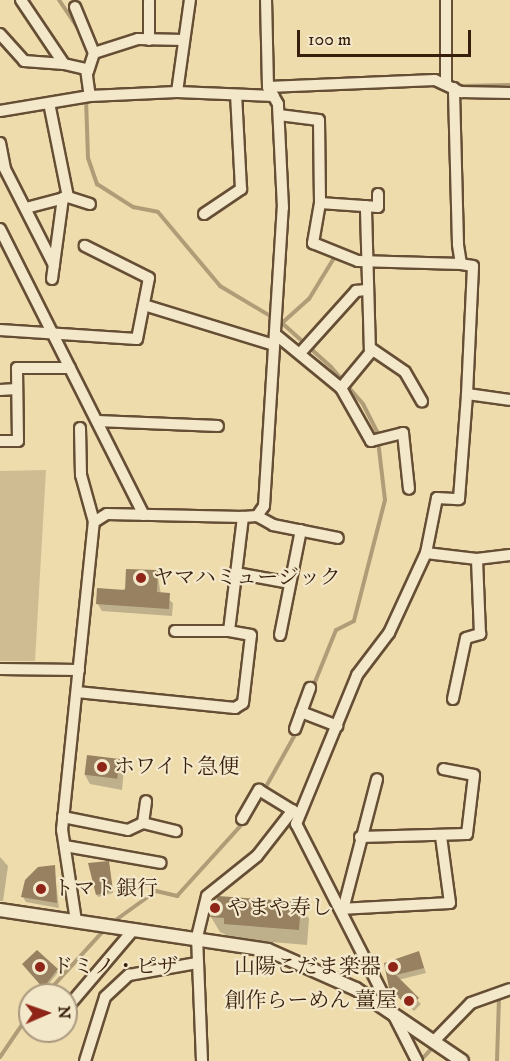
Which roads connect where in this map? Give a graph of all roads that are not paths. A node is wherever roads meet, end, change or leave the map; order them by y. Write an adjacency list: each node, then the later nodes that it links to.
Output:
1 (21, 0): 11 (street)
2 (190, 0): 9 (street)
3 (266, 0): 15 (street)
4 (446, 0): 13 (street)
5 (149, 1): 8 (street)
6 (75, 7): 10 (street)
7 (0, 34): 11 (street)
8 (149, 40): 9 (street); 10 (street)
9 (184, 40): 14 (street)
10 (94, 53): 12 (street)
11 (64, 64): 12 (street)
12 (85, 70): 18 (street)
13 (450, 86): 15 (street); 16 (street); 33 (street)
14 (177, 92): 17 (street); 18 (street)
15 (271, 92): 17 (street); 21 (street)
16 (510, 93)
17 (236, 95): 29 (street)
18 (87, 97): 19 (street)
19 (49, 103): 20 (street); 24 (street)
20 (0, 111)
21 (279, 115): 25 (street); 40 (street)
22 (0, 143): 28 (street)
23 (378, 194): 27 (street)
24 (65, 197): 26 (street); 28 (street); 34 (street)
25 (320, 203): 27 (street); 32 (street)
26 (90, 204)
27 (366, 206): 32 (street)
28 (26, 208): 34 (street)
29 (204, 214)
30 (0, 229): 39 (street)
31 (85, 246): 37 (street)
32 (365, 263): 33 (street); 36 (street)
33 (457, 263): 47 (street)
34 (54, 265): 35 (street)
35 (52, 279)
36 (366, 290): 41 (street); 42 (street)
37 (144, 305): 39 (street); 40 (street)
38 (0, 330): 39 (street)
39 (54, 335): 43 (street)
40 (274, 340): 41 (street); 56 (street)
41 (305, 348): 44 (street)
42 (370, 348): 44 (street); 48 (street)
43 (70, 368): 45 (street); 50 (street)
44 (344, 385): 54 (street)
45 (17, 389): 46 (street); 53 (street)
46 (0, 390)
47 (467, 394): 49 (street); 61 (street)
48 (423, 400)
49 (510, 400)
50 (97, 421): 51 (street); 55 (street)
51 (218, 426)
52 (80, 428): 58 (street)
53 (0, 441)
54 (410, 489)
55 (144, 515): 57 (street); 58 (street)
56 (257, 516): 57 (street); 59 (street)
57 (243, 517): 64 (street)
58 (94, 522): 70 (street)
59 (301, 530): 60 (street); 65 (street)
60 (338, 538)
61 (426, 553): 63 (street); 75 (street)
62 (510, 555): 63 (street)
63 (477, 559): 73 (street)
64 (236, 573): 65 (street); 67 (street)
65 (290, 583): 68 (street)
66 (175, 631): 67 (street)
67 (229, 631): 72 (street)
68 (280, 635)
69 (0, 669): 70 (street)
70 (79, 670): 72 (street)
71 (310, 688): 74 (street)
72 (77, 692): 81 (street)
73 (453, 699)
74 (304, 714): 75 (street); 76 (street)
75 (337, 726): 80 (street)
76 (295, 729)
77 (444, 769): 85 (street)
78 (377, 779): 86 (street)
79 (146, 801): 83 (street)
80 (296, 812): 82 (street); 89 (street); 93 (street)
81 (63, 817): 83 (street); 87 (street)
82 (242, 819)
83 (143, 823): 84 (street)
84 (176, 831)
85 (441, 836): 86 (street); 89 (street)
86 (360, 837): 89 (street)
87 (65, 846): 88 (street); 91 (street)
88 (160, 863)
89 (342, 908): 97 (street)
90 (0, 910): 91 (street)
91 (76, 921): 92 (street)
92 (134, 928): 93 (street); 96 (street)
93 (197, 937): 94 (street); 97 (street)
94 (198, 963): 100 (street); 101 (street)
95 (510, 989): 98 (street)
96 (78, 995)
97 (393, 1011): 98 (street); 99 (street)
98 (434, 1041): 102 (street)
99 (415, 1060)
100 (85, 1061)
101 (202, 1061)
102 (462, 1061)

